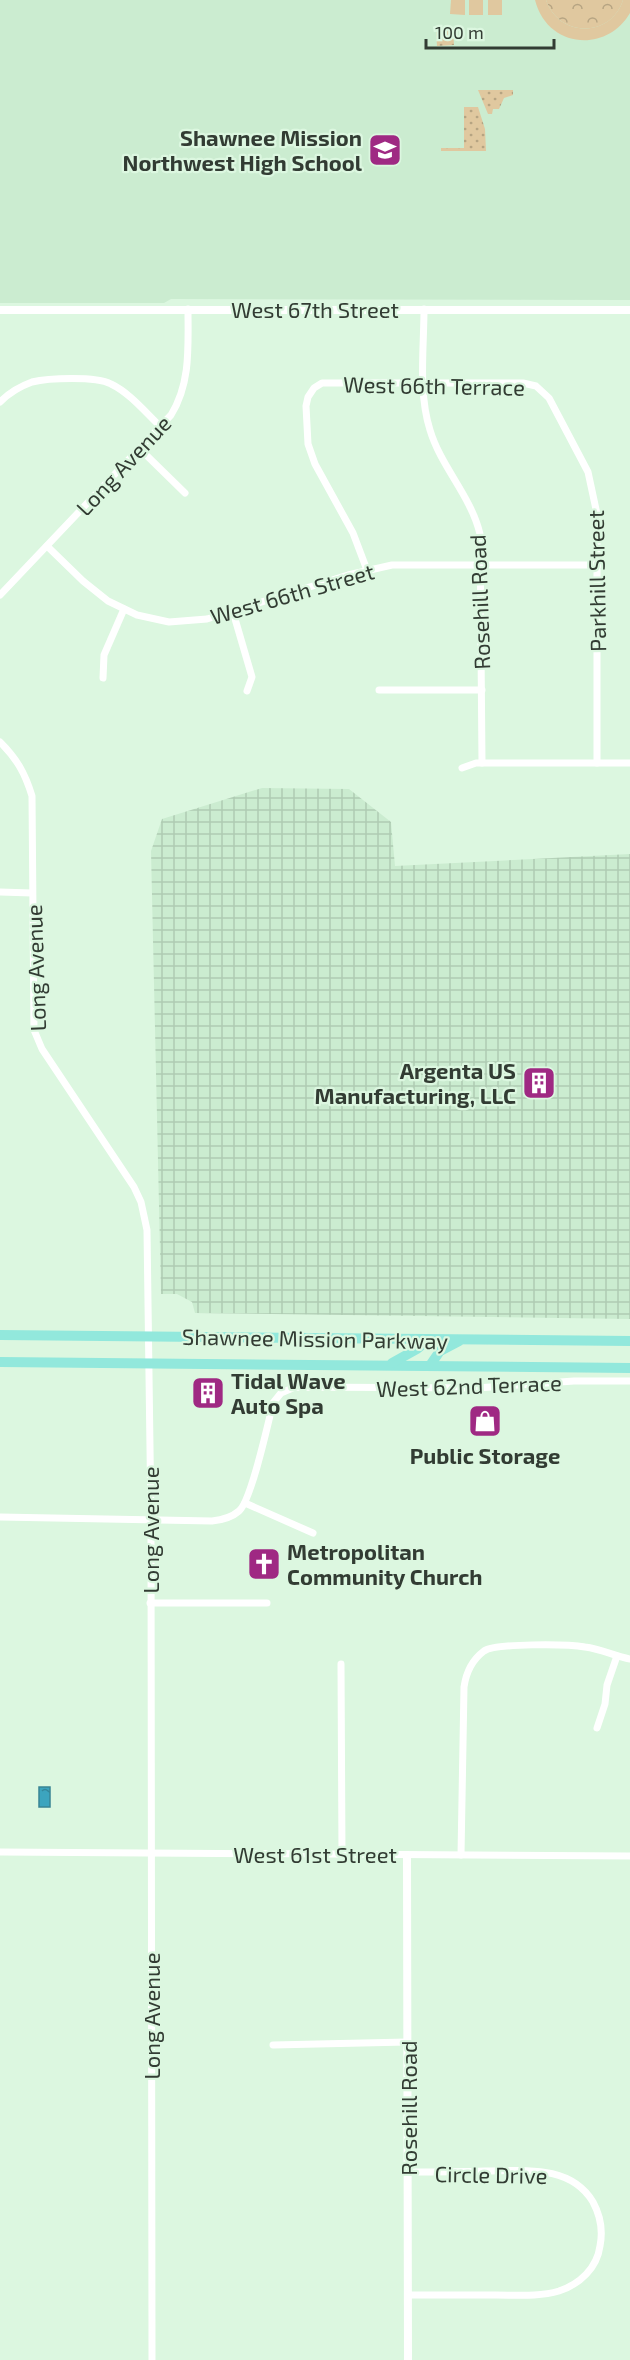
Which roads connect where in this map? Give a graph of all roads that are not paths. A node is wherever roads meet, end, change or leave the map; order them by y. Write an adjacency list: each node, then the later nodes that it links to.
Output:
1 (188, 309): 2 (street, West 67th Street); 3 (street, West 67th Street); 8 (street, Long Avenue)
2 (424, 309): 4 (street, West 67th Street); 5 (street, Rosehill Road)
3 (0, 310)
4 (630, 310)
5 (424, 383): 7 (street, West 66th Terrace); 12 (street, Rosehill Road); 14 (street, West 66th Terrace)
6 (0, 402): 8 (street)
7 (555, 409): 13 (street, Parkhill Street)
8 (160, 427): 9 (street, Long Avenue)
9 (140, 449): 10 (street); 11 (street, Long Avenue)
10 (185, 493)
11 (47, 546): 15 (street, Long Avenue); 16 (street, West 66th Street)
12 (482, 564): 13 (street, West 66th Street); 14 (street, West 66th Street); 20 (street, Rosehill Road)
13 (598, 565): 24 (street, Parkhill Street)
14 (367, 570): 17 (street, West 66th Street)
15 (0, 595)
16 (124, 609): 17 (street, West 66th Street); 18 (street)
17 (232, 612): 21 (street)
18 (103, 678)
19 (379, 690): 20 (street)
20 (482, 690): 23 (street, Rosehill Road)
21 (247, 691)
22 (0, 742): 28 (street, Long Avenue)
23 (482, 763): 24 (street); 26 (street)
24 (597, 763): 25 (street)
25 (630, 763)
26 (462, 768)
27 (0, 892): 28 (street)
28 (32, 893): 30 (street, Long Avenue)
29 (0, 1335): 30 (highway, Shawnee Mission Parkway)
30 (148, 1336): 31 (highway, Shawnee Mission Parkway); 35 (street, Long Avenue)
31 (429, 1339): 32 (highway, Shawnee Mission Parkway); 36 (highway)
32 (462, 1340): 33 (highway, Shawnee Mission Parkway); 37 (highway)
33 (630, 1341)
34 (0, 1362): 35 (highway, Shawnee Mission Parkway)
35 (148, 1364): 36 (highway, Shawnee Mission Parkway); 42 (street, Long Avenue)
36 (389, 1364): 37 (highway, Shawnee Mission Parkway)
37 (431, 1364): 38 (highway, Shawnee Mission Parkway)
38 (630, 1368)
39 (630, 1381): 40 (street, West 62nd Terrace)
40 (245, 1503): 42 (street); 43 (street)
41 (0, 1517): 42 (street)
42 (151, 1520): 44 (street, Long Avenue)
43 (313, 1533)
44 (150, 1603): 45 (street); 51 (street, Long Avenue)
45 (267, 1604)
46 (617, 1656): 47 (street); 49 (street); 54 (street)
47 (630, 1659)
48 (341, 1664): 52 (street)
49 (597, 1728)
50 (0, 1852): 51 (street, West 61st Street)
51 (151, 1853): 52 (street, West 61st Street); 60 (street, Long Avenue)
52 (342, 1855): 53 (street, West 61st Street)
53 (407, 1855): 54 (street, West 61st Street); 56 (street, Rosehill Road)
54 (461, 1855): 55 (street, West 61st Street)
55 (630, 1856)
56 (407, 2042): 57 (street); 58 (street, Rosehill Road)
57 (273, 2044)
58 (408, 2172): 59 (street, Rosehill Road); 59 (street, Circle Drive)
59 (409, 2295): 61 (street, Rosehill Road)
60 (152, 2360)
61 (408, 2360)

